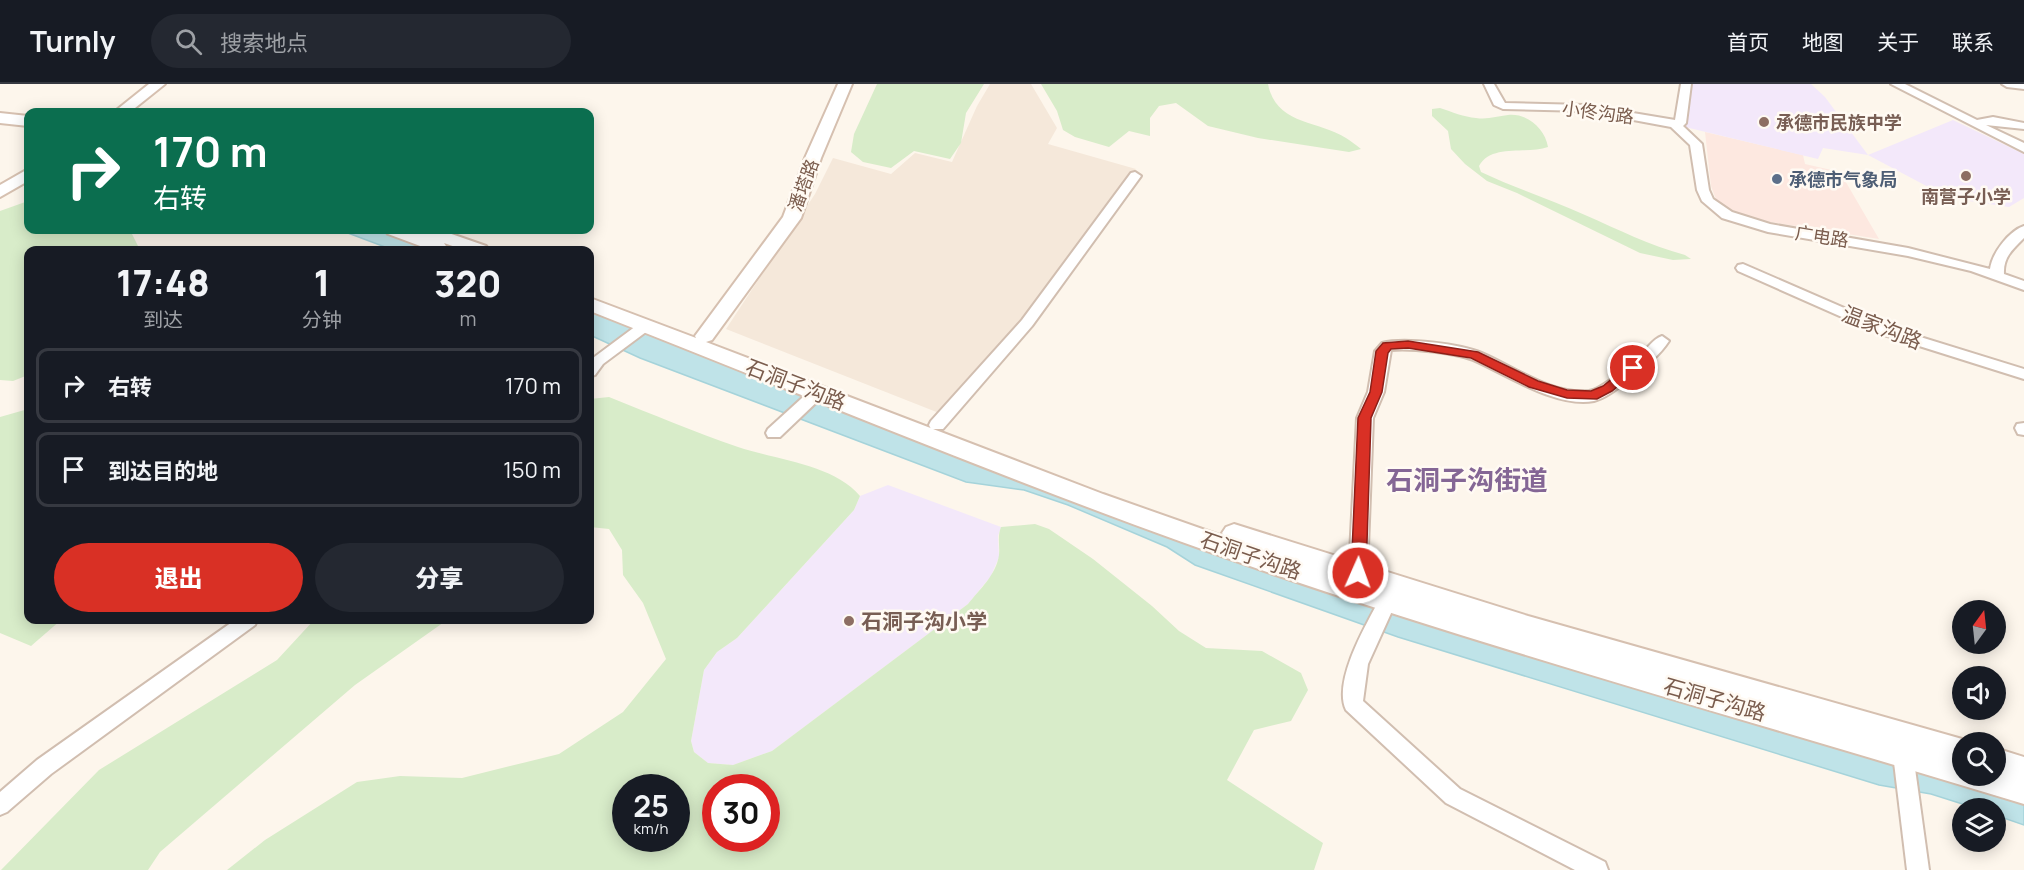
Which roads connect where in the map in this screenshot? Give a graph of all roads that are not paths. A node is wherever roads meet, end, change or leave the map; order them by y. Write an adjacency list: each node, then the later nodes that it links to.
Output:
1 (158, 84): 8 (main road)
2 (845, 84): 29 (main road, 潘塔路)
3 (1489, 84): 11 (street, 小佟沟路)
4 (1686, 84): 11 (street)
5 (1896, 84): 12 (street)
6 (2007, 84): 7 (street)
7 (2024, 86)
8 (126, 108)
9 (0, 118): 10 (main road)
10 (24, 120)
11 (1675, 124): 24 (street, 广电路)
12 (1977, 125): 13 (street); 14 (street)
13 (2024, 126)
14 (2024, 148)
15 (1135, 176): 34 (street)
16 (24, 177): 17 (main road)
17 (0, 192)
18 (2024, 230): 24 (street)
19 (405, 234): 21 (main road)
20 (436, 234): 22 (main road)
21 (438, 246)
22 (469, 246)
23 (1743, 268): 32 (street, 温家沟路)
24 (1997, 275): 25 (street, 广电路)
25 (2024, 286)
26 (594, 294): 29 (main road, 石洞子沟路)
27 (594, 306): 28 (main road, 石洞子沟路)
28 (643, 327): 31 (street); 33 (main road, 石洞子沟路)
29 (705, 336): 34 (main road, 石洞子沟路)
30 (1662, 341): 36 (street)
31 (594, 366)
32 (2024, 374)
33 (816, 394): 35 (street); 37 (main road, 石洞子沟路)
34 (937, 425): 36 (main road, 石洞子沟路)
35 (774, 433)
36 (1358, 573): 39 (main road, 石洞子沟路)
37 (1387, 602): 40 (main road, 石洞子沟路); 47 (street)
38 (243, 624): 46 (street)
39 (1952, 749)
40 (1904, 757): 42 (main road, 石洞子沟路); 48 (street)
41 (2006, 764): 43 (main road)
42 (1952, 769)
43 (2024, 770)
44 (2006, 786): 45 (main road)
45 (2024, 791)
46 (0, 805)
47 (1597, 870)
48 (1918, 870)

